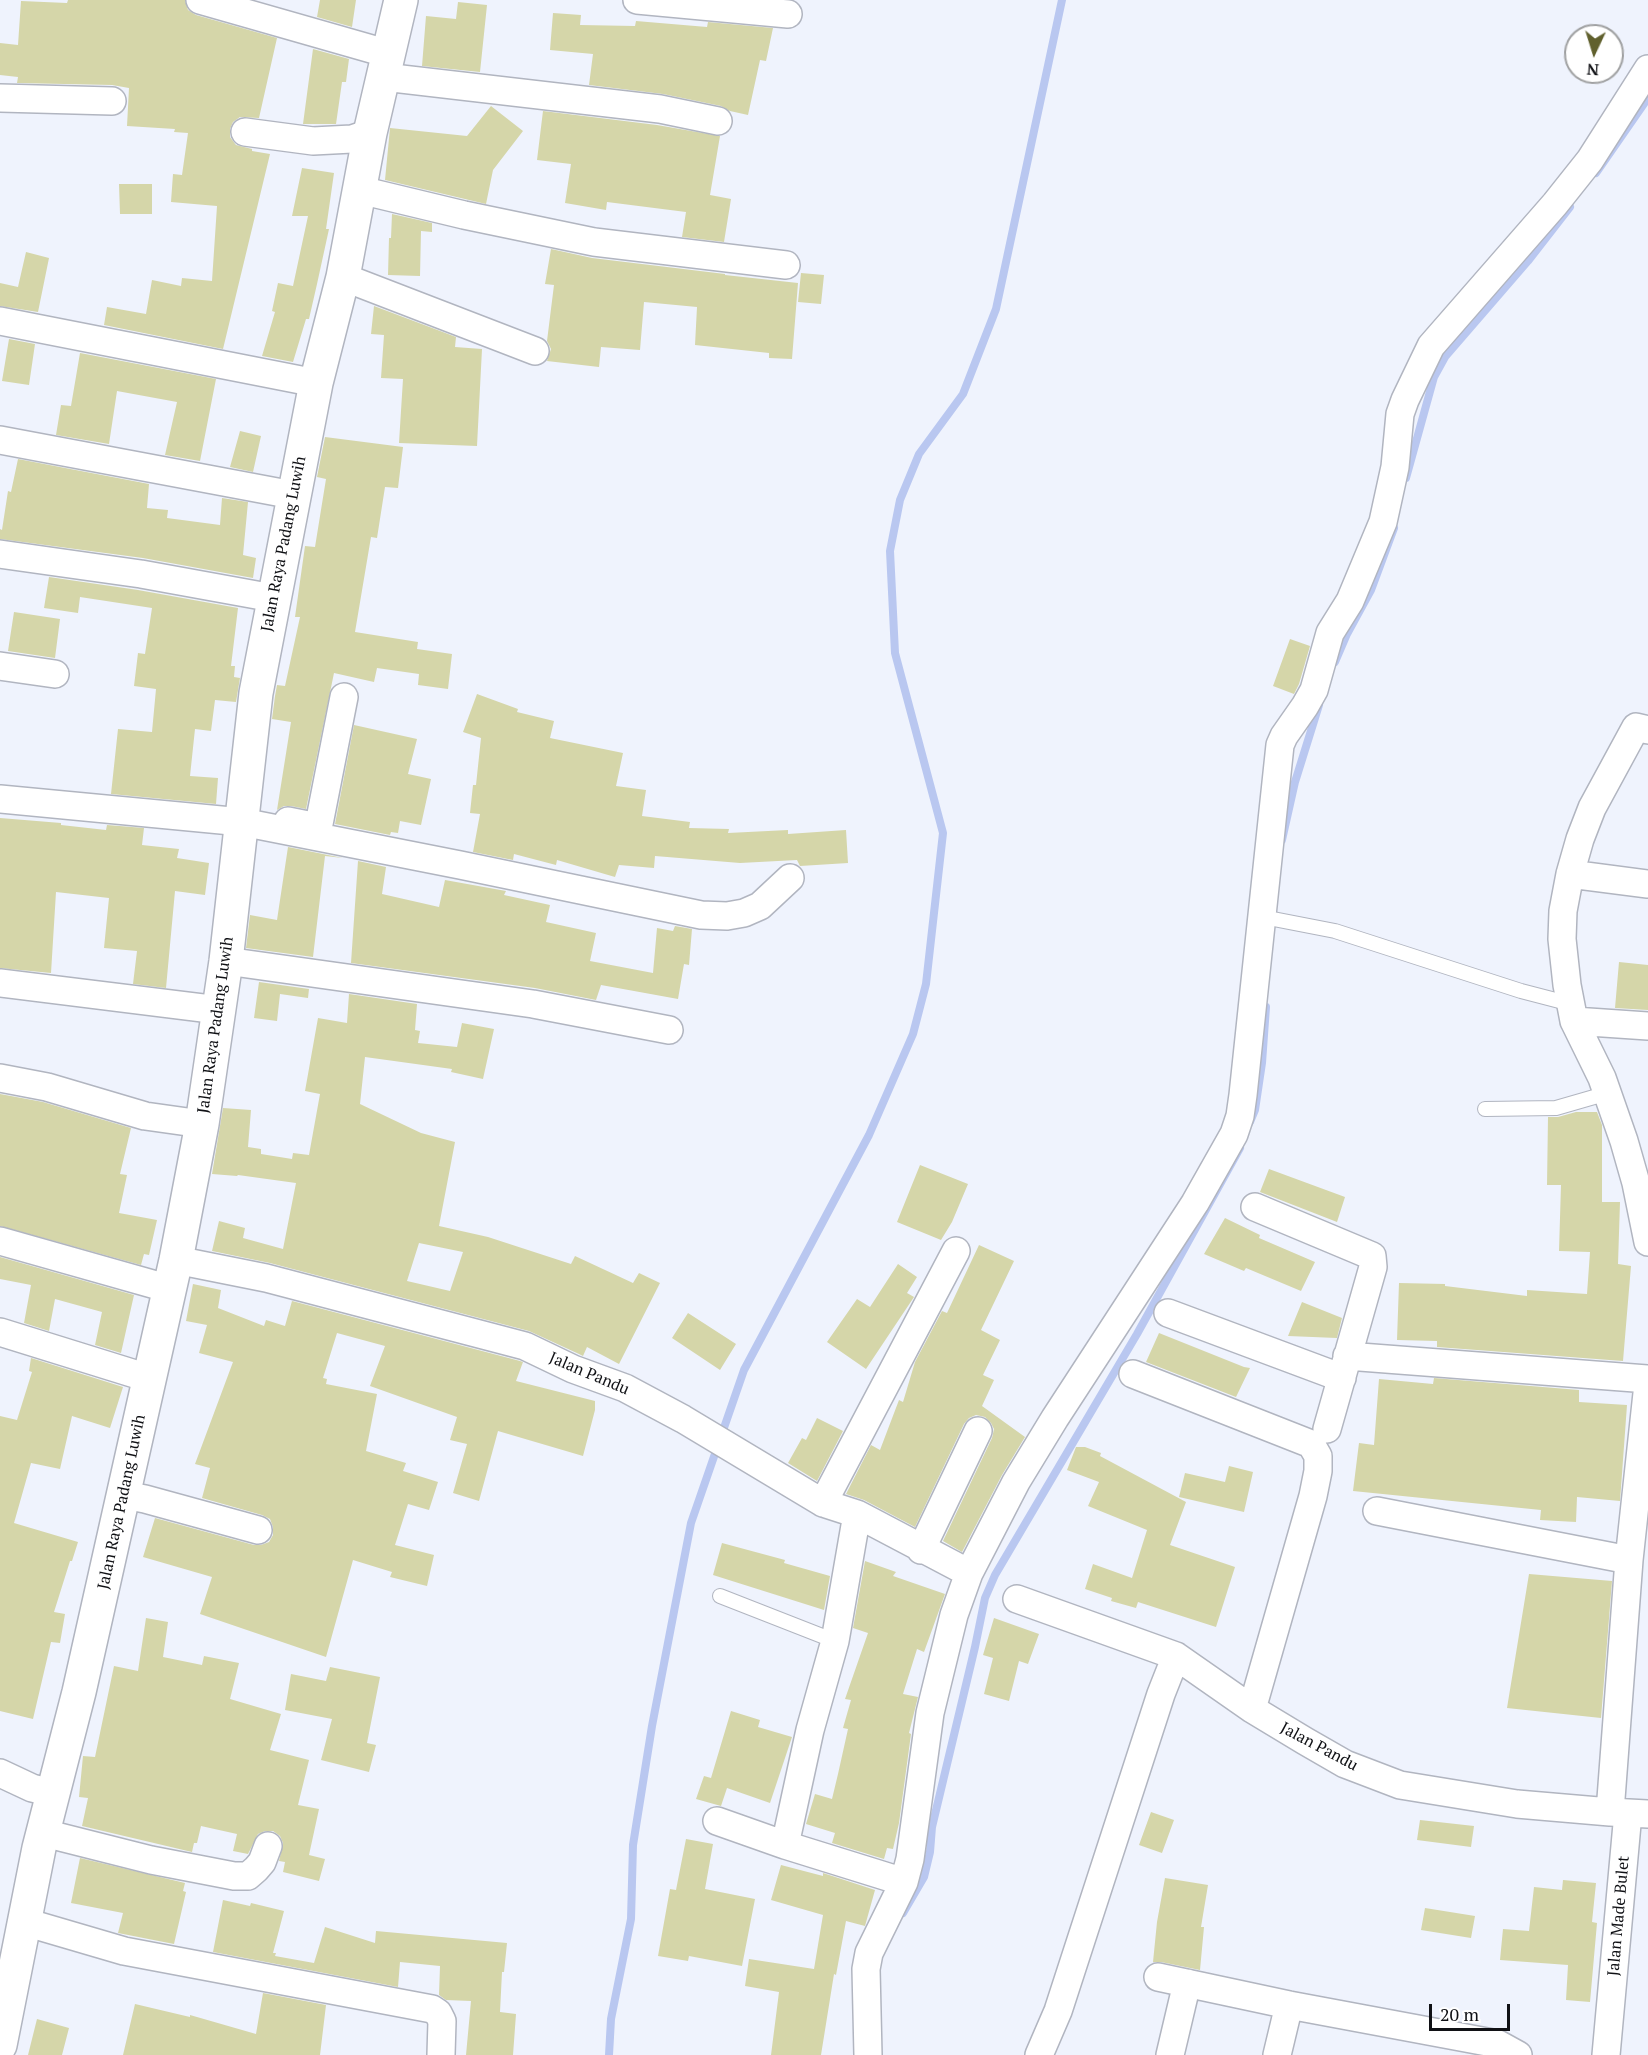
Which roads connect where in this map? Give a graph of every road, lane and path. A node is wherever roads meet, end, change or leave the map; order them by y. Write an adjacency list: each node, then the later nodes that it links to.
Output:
1 (200, 0): 5 (street)
2 (401, 0): 5 (main road, Jalan Raya Padang Luwih)
3 (637, 0): 4 (street)
4 (788, 15)
5 (386, 66): 9 (street); 11 (main road, Jalan Raya Padang Luwih)
6 (1648, 69): 31 (street)
7 (0, 98): 8 (street)
8 (112, 101)
9 (718, 121)
10 (245, 132): 11 (street)
11 (370, 133): 12 (main road, Jalan Raya Padang Luwih)
12 (360, 190): 13 (street); 14 (main road, Jalan Raya Padang Luwih)
13 (786, 265)
14 (343, 277): 16 (street); 17 (main road, Jalan Raya Padang Luwih)
15 (0, 321): 17 (street)
16 (535, 351)
17 (316, 383): 19 (main road, Jalan Raya Padang Luwih)
18 (0, 440): 19 (street)
19 (293, 495): 21 (main road, Jalan Raya Padang Luwih)
20 (0, 554): 21 (street)
21 (273, 598): 27 (main road, Jalan Raya Padang Luwih)
22 (0, 666): 23 (street)
23 (55, 674)
24 (344, 697): 27 (street)
25 (1644, 722): 28 (street)
26 (0, 800): 27 (street)
27 (242, 817): 29 (street); 32 (main road, Jalan Raya Padang Luwih)
28 (1570, 874): 30 (street); 35 (street)
29 (790, 878)
30 (1648, 884)
31 (1266, 918): 35 (lane); 64 (street)
32 (226, 961): 34 (main road, Jalan Raya Padang Luwih); 37 (street)
33 (0, 983): 34 (street)
34 (219, 1010): 41 (main road, Jalan Raya Padang Luwih)
35 (1573, 1012): 36 (street); 39 (street)
36 (1648, 1026)
37 (669, 1030)
38 (0, 1078): 41 (street)
39 (1608, 1094): 40 (lane); 42 (street)
40 (1485, 1109)
41 (202, 1124): 47 (main road, Jalan Raya Padang Luwih)
42 (1642, 1183): 45 (street)
43 (1255, 1207): 50 (street)
44 (0, 1241): 47 (street, Jalan Pandu)
45 (1648, 1242)
46 (956, 1251): 58 (street)
47 (173, 1274): 52 (main road, Jalan Raya Padang Luwih); 58 (street, Jalan Pandu)
48 (1168, 1313): 50 (street)
49 (0, 1332): 52 (street)
50 (1345, 1367): 53 (street); 55 (street)
51 (1133, 1374): 69 (street)
52 (148, 1378): 57 (main road, Jalan Raya Padang Luwih)
53 (1648, 1379)
54 (1648, 1384): 63 (street, Jalan Made Bulet)
55 (1327, 1429)
56 (978, 1431): 62 (street)
57 (124, 1495): 61 (street); 71 (main road, Jalan Raya Padang Luwih)
58 (823, 1503): 60 (street, Jalan Pandu)
59 (1377, 1511): 63 (street)
60 (857, 1514): 62 (street, Jalan Pandu); 67 (street)
61 (258, 1530)
62 (921, 1550): 64 (street, Jalan Pandu)
63 (1629, 1560): 72 (street, Jalan Made Bulet)
64 (969, 1573): 77 (street)
65 (720, 1596): 67 (lane)
66 (1017, 1599): 68 (street, Jalan Pandu)
67 (835, 1641): 75 (street)
68 (1176, 1656): 69 (street, Jalan Pandu); 87 (street)
69 (1252, 1709): 72 (street, Jalan Pandu)
70 (0, 1773): 71 (street)
71 (52, 1793): 74 (main road, Jalan Raya Padang Luwih)
72 (1629, 1813): 91 (street, Jalan Made Bulet)
73 (717, 1821): 75 (street)
74 (44, 1833): 76 (street); 78 (main road, Jalan Raya Padang Luwih)
75 (785, 1845): 77 (street)
76 (267, 1846)
77 (904, 1882): 86 (street)
78 (25, 1922): 79 (main road, Jalan Raya Padang Luwih); 85 (street)
79 (8, 1964): 83 (main road, Jalan Raya Padang Luwih)
80 (1158, 1977): 81 (street)
81 (1187, 1983): 82 (street); 88 (street)
82 (1289, 2005): 84 (street); 89 (street)
83 (0, 2045)
84 (1450, 2045): 90 (street)
85 (441, 2055)
86 (868, 2055)
87 (1039, 2055)
88 (1170, 2055)
89 (1277, 2055)
90 (1518, 2055)
91 (1606, 2055)

